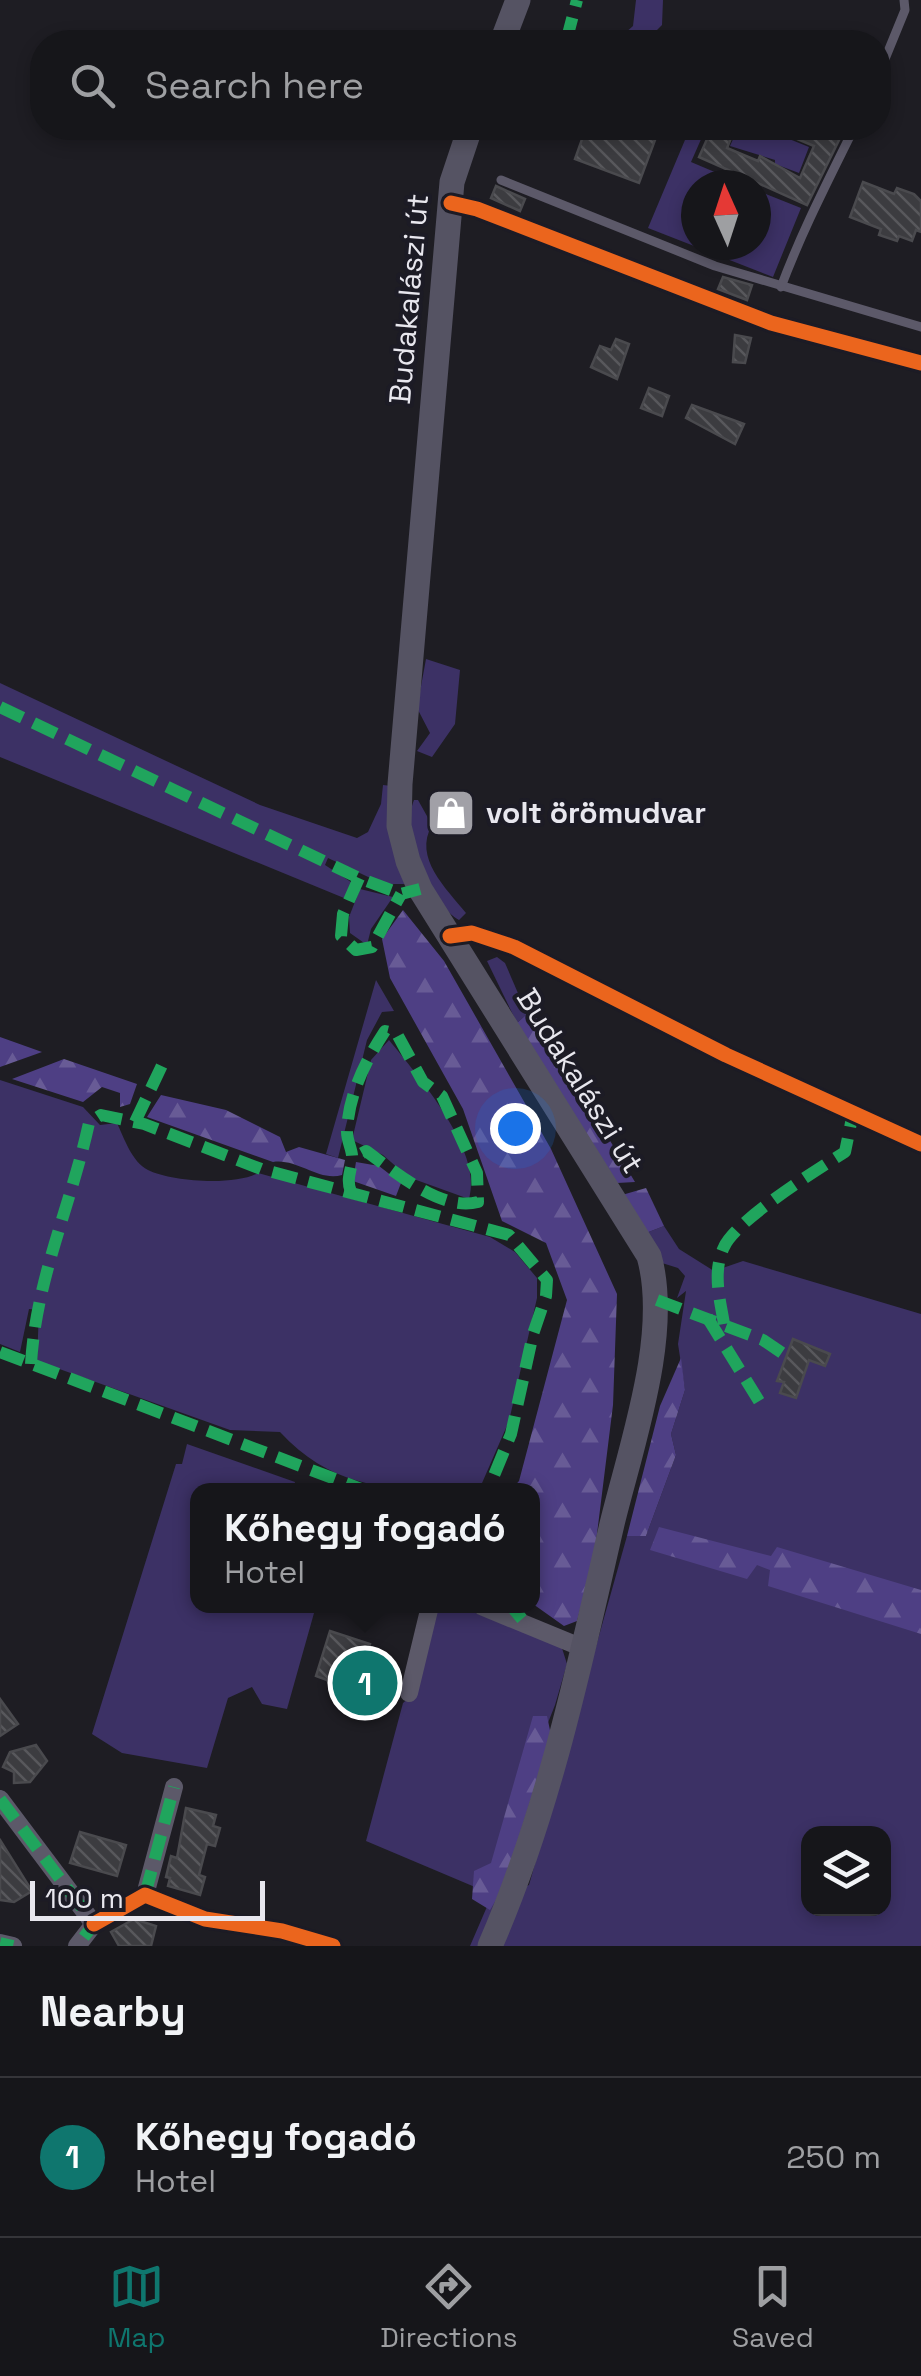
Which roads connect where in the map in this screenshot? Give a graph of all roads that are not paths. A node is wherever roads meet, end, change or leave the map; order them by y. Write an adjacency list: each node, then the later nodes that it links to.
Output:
1 (518, 0): 3 (main road)
2 (904, 0): 4 (lane)
3 (507, 30)
4 (891, 44)
5 (467, 140): 8 (main road, Budakalászi út)
6 (849, 140): 9 (lane)
7 (501, 180): 9 (lane)
8 (450, 203): 11 (street); 12 (main road, Budakalászi út)
9 (781, 287): 10 (lane)
10 (921, 327)
11 (921, 363)
12 (450, 936): 13 (street); 16 (main road, Budakalászi út)
13 (921, 1144)
14 (428, 1613): 17 (street)
15 (499, 1613): 16 (street)
16 (583, 1648): 26 (main road, Budakalászi út)
17 (408, 1694)
18 (174, 1787): 20 (street)
19 (0, 1799): 21 (street)
20 (145, 1895): 21 (street); 23 (street)
21 (94, 1924): 25 (street)
22 (0, 1943): 24 (street)
23 (317, 1944)
24 (13, 1946)
25 (77, 1946)
26 (490, 1946)

